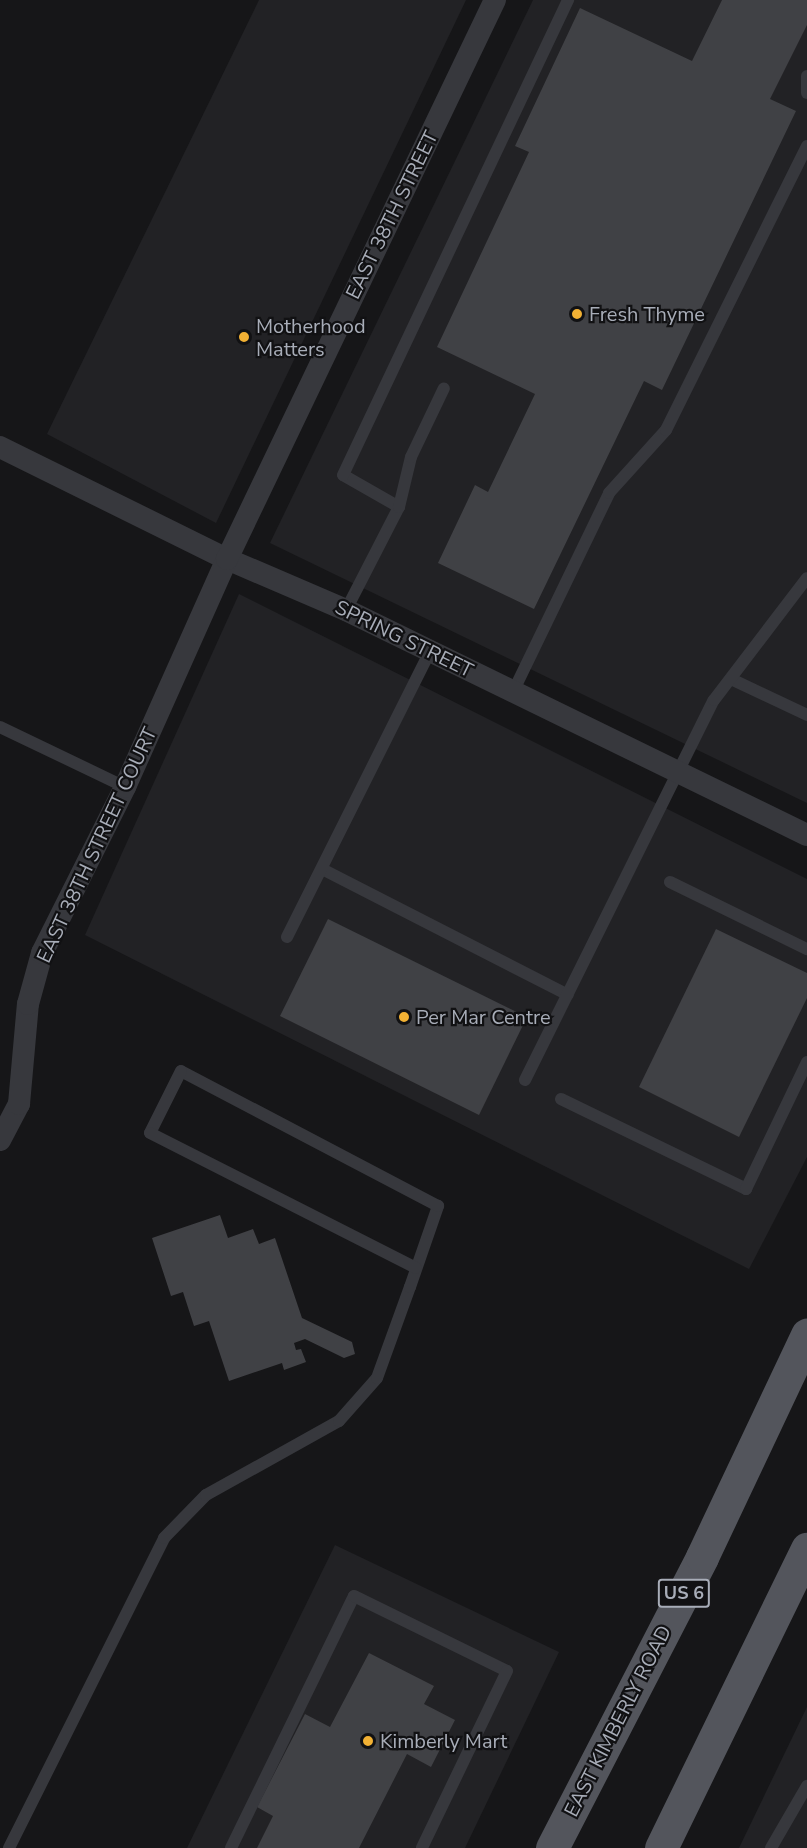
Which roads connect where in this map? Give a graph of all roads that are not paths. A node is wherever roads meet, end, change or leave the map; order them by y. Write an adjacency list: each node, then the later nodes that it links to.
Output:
1 (495, 0): 9 (street, EAST 38TH STREET)
2 (568, 0): 8 (lane)
3 (807, 76): 4 (lane)
4 (807, 93)
5 (807, 146): 14 (lane)
6 (444, 388): 8 (lane)
7 (0, 447): 9 (street, SPRING STREET)
8 (399, 507): 11 (lane)
9 (227, 559): 11 (street, SPRING STREET); 18 (street, EAST 38TH STREET COURT)
10 (807, 578): 13 (lane)
11 (346, 609): 12 (street, SPRING STREET)
12 (430, 652): 14 (street, SPRING STREET); 20 (lane)
13 (731, 679): 15 (lane); 17 (lane)
14 (513, 692): 17 (street, SPRING STREET)
15 (807, 715)
16 (0, 727): 18 (lane)
17 (680, 773): 19 (street, SPRING STREET); 24 (lane)
18 (125, 787): 28 (street, EAST 38TH STREET COURT)
19 (807, 835)
20 (322, 869): 22 (lane); 24 (lane)
21 (670, 882): 23 (lane)
22 (287, 937)
23 (807, 949)
24 (568, 995): 26 (lane)
25 (807, 1062): 27 (lane)
26 (525, 1080)
27 (561, 1099)
28 (0, 1140)
29 (416, 1268): 29 (lane); 33 (lane)
30 (807, 1335): 36 (main road, EAST KIMBERLY ROAD / US 6)
31 (807, 1549): 37 (main road)
32 (807, 1786): 38 (lane)
33 (9, 1848)
34 (231, 1848): 35 (lane)
35 (422, 1848)
36 (552, 1848)
37 (661, 1848)
38 (771, 1848)

